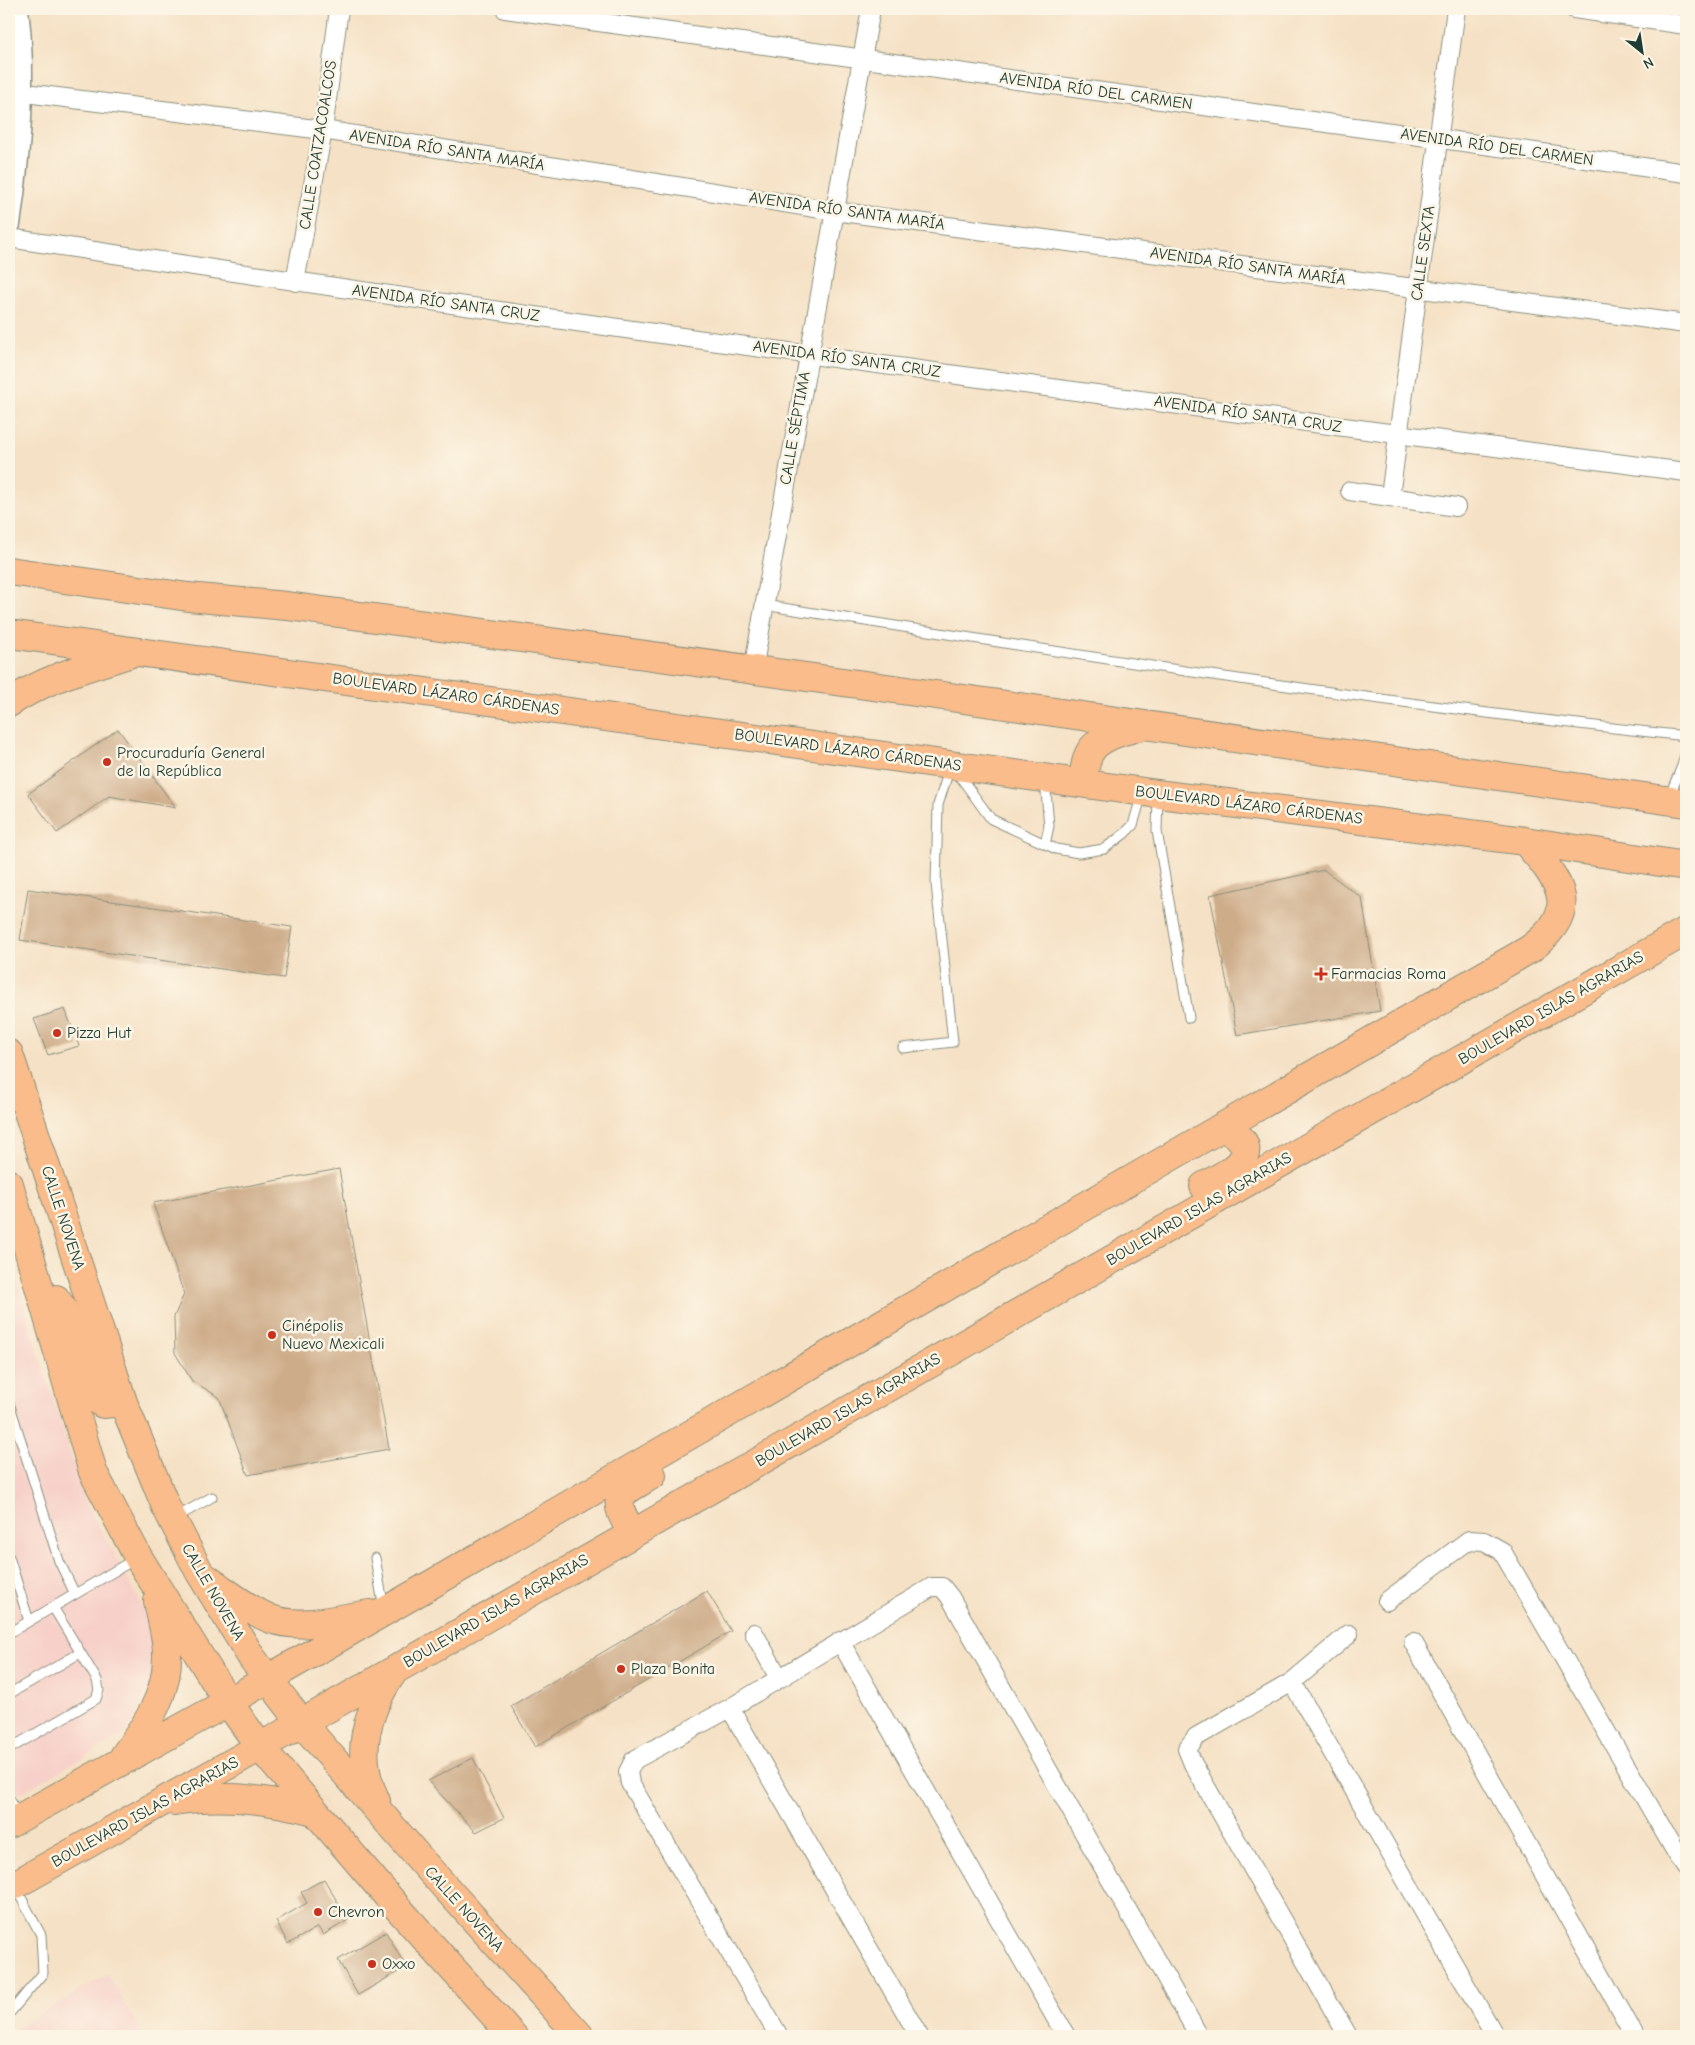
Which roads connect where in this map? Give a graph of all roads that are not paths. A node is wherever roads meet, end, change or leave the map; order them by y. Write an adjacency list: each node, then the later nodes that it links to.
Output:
1 (17, 9): 9 (street)
2 (339, 9): 10 (street, CALLE COATZACOALCOS)
3 (506, 9): 8 (street, AVENIDA RÍO DEL CARMEN)
4 (871, 9): 8 (street, CALLE SÉPTIMA)
5 (1456, 9): 11 (street, CALLE SEXTA)
6 (1574, 9): 7 (street)
7 (1686, 25)
8 (862, 57): 11 (street, AVENIDA RÍO DEL CARMEN); 13 (street, CALLE SÉPTIMA)
9 (14, 92): 10 (street, AVENIDA RÍO SANTA MARÍA); 14 (street)
10 (323, 130): 13 (street, AVENIDA RÍO SANTA MARÍA); 16 (street, CALLE COATZACOALCOS)
11 (1439, 140): 12 (street, AVENIDA RÍO DEL CARMEN); 17 (street, CALLE SEXTA)
12 (1686, 173)
13 (834, 211): 17 (street, AVENIDA RÍO SANTA MARÍA); 19 (street, CALLE SÉPTIMA)
14 (9, 224)
15 (9, 238): 16 (street, AVENIDA RÍO SANTA CRUZ)
16 (295, 282): 19 (street, AVENIDA RÍO SANTA CRUZ)
17 (1418, 288): 18 (street, AVENIDA RÍO SANTA MARÍA); 20 (street, CALLE SEXTA)
18 (1686, 324)
19 (808, 354): 20 (street, AVENIDA RÍO SANTA CRUZ); 26 (street, CALLE SÉPTIMA)
20 (1398, 434): 21 (street, AVENIDA RÍO SANTA CRUZ); 23 (street, CALLE SEXTA)
21 (1686, 472)
22 (1350, 491): 23 (street)
23 (1390, 496): 24 (street)
24 (1456, 507)
25 (9, 571): 29 (main road)
26 (764, 605): 29 (street, CALLE SÉPTIMA); 32 (lane)
27 (9, 634): 28 (main road, BOULEVARD LÁZARO CÁRDENAS)
28 (135, 652): 30 (main road); 34 (main road, BOULEVARD LÁZARO CÁRDENAS)
29 (753, 670): 31 (main road)
30 (9, 703)
31 (1146, 725): 36 (main road); 38 (main road)
32 (1686, 736)
33 (1686, 751): 38 (lane)
34 (951, 764): 35 (main road, BOULEVARD LÁZARO CÁRDENAS); 40 (lane); 44 (lane)
35 (1045, 778): 36 (main road, BOULEVARD LÁZARO CÁRDENAS); 40 (lane)
36 (1082, 783): 37 (main road, BOULEVARD LÁZARO CÁRDENAS)
37 (1150, 792): 39 (main road, BOULEVARD LÁZARO CÁRDENAS); 40 (lane); 43 (lane)
38 (1677, 802)
39 (1525, 841): 41 (main road, BOULEVARD LÁZARO CÁRDENAS); 46 (main road)
40 (1045, 844)
41 (1686, 866)
42 (1686, 931): 48 (main road, BOULEVARD ISLAS AGRARIAS)
43 (1189, 1018)
44 (903, 1048)
45 (10, 1063): 50 (main road, CALLE NOVENA)
46 (1220, 1128): 48 (main road); 52 (main road)
47 (9, 1184): 49 (main road)
48 (1118, 1256): 55 (main road, BOULEVARD ISLAS AGRARIAS)
49 (38, 1288): 50 (main road); 57 (main road)
50 (123, 1402): 54 (main road, CALLE NOVENA)
51 (9, 1404): 61 (lane)
52 (708, 1425): 55 (main road); 64 (main road)
53 (212, 1496): 54 (lane)
54 (173, 1520): 59 (main road, CALLE NOVENA)
55 (632, 1533): 72 (main road, BOULEVARD ISLAS AGRARIAS)
56 (9, 1557): 65 (lane)
57 (138, 1557): 60 (main road); 61 (lane)
58 (375, 1558): 64 (lane)
59 (200, 1573): 64 (main road); 74 (main road, CALLE NOVENA)
60 (154, 1585): 77 (main road); 82 (main road)
61 (74, 1594): 63 (lane)
62 (1387, 1600): 87 (street)
63 (53, 1607): 65 (lane); 71 (lane)
64 (384, 1612): 74 (main road)
65 (29, 1621): 67 (lane)
66 (754, 1632): 73 (street)
67 (9, 1633)
68 (1349, 1634): 75 (street)
69 (840, 1641): 73 (street); 94 (street); 95 (street)
70 (1413, 1642): 98 (street)
71 (80, 1653): 76 (lane); 81 (lane)
72 (396, 1668): 79 (main road, BOULEVARD ISLAS AGRARIAS); 86 (main road)
73 (779, 1678): 78 (street)
74 (267, 1679): 77 (main road); 79 (main road, CALLE NOVENA)
75 (1292, 1682): 96 (street); 97 (street)
76 (9, 1694)
77 (228, 1702): 80 (main road); 82 (main road)
78 (730, 1708): 92 (street); 93 (street)
79 (301, 1722): 80 (main road, BOULEVARD ISLAS AGRARIAS); 86 (main road, CALLE NOVENA)
80 (260, 1747): 83 (main road, BOULEVARD ISLAS AGRARIAS); 84 (main road)
81 (9, 1749)
82 (118, 1764): 85 (main road)
83 (158, 1804): 84 (main road); 88 (main road, BOULEVARD ISLAS AGRARIAS)
84 (314, 1811): 90 (main road)
85 (12, 1814)
86 (383, 1816): 91 (main road, CALLE NOVENA)
87 (1686, 1866)
88 (12, 1887): 89 (lane)
89 (9, 2014)
90 (513, 2036)
91 (580, 2036)
92 (779, 2036)
93 (919, 2036)
94 (1066, 2036)
95 (1199, 2036)
96 (1348, 2036)
97 (1495, 2036)
98 (1636, 2036)

